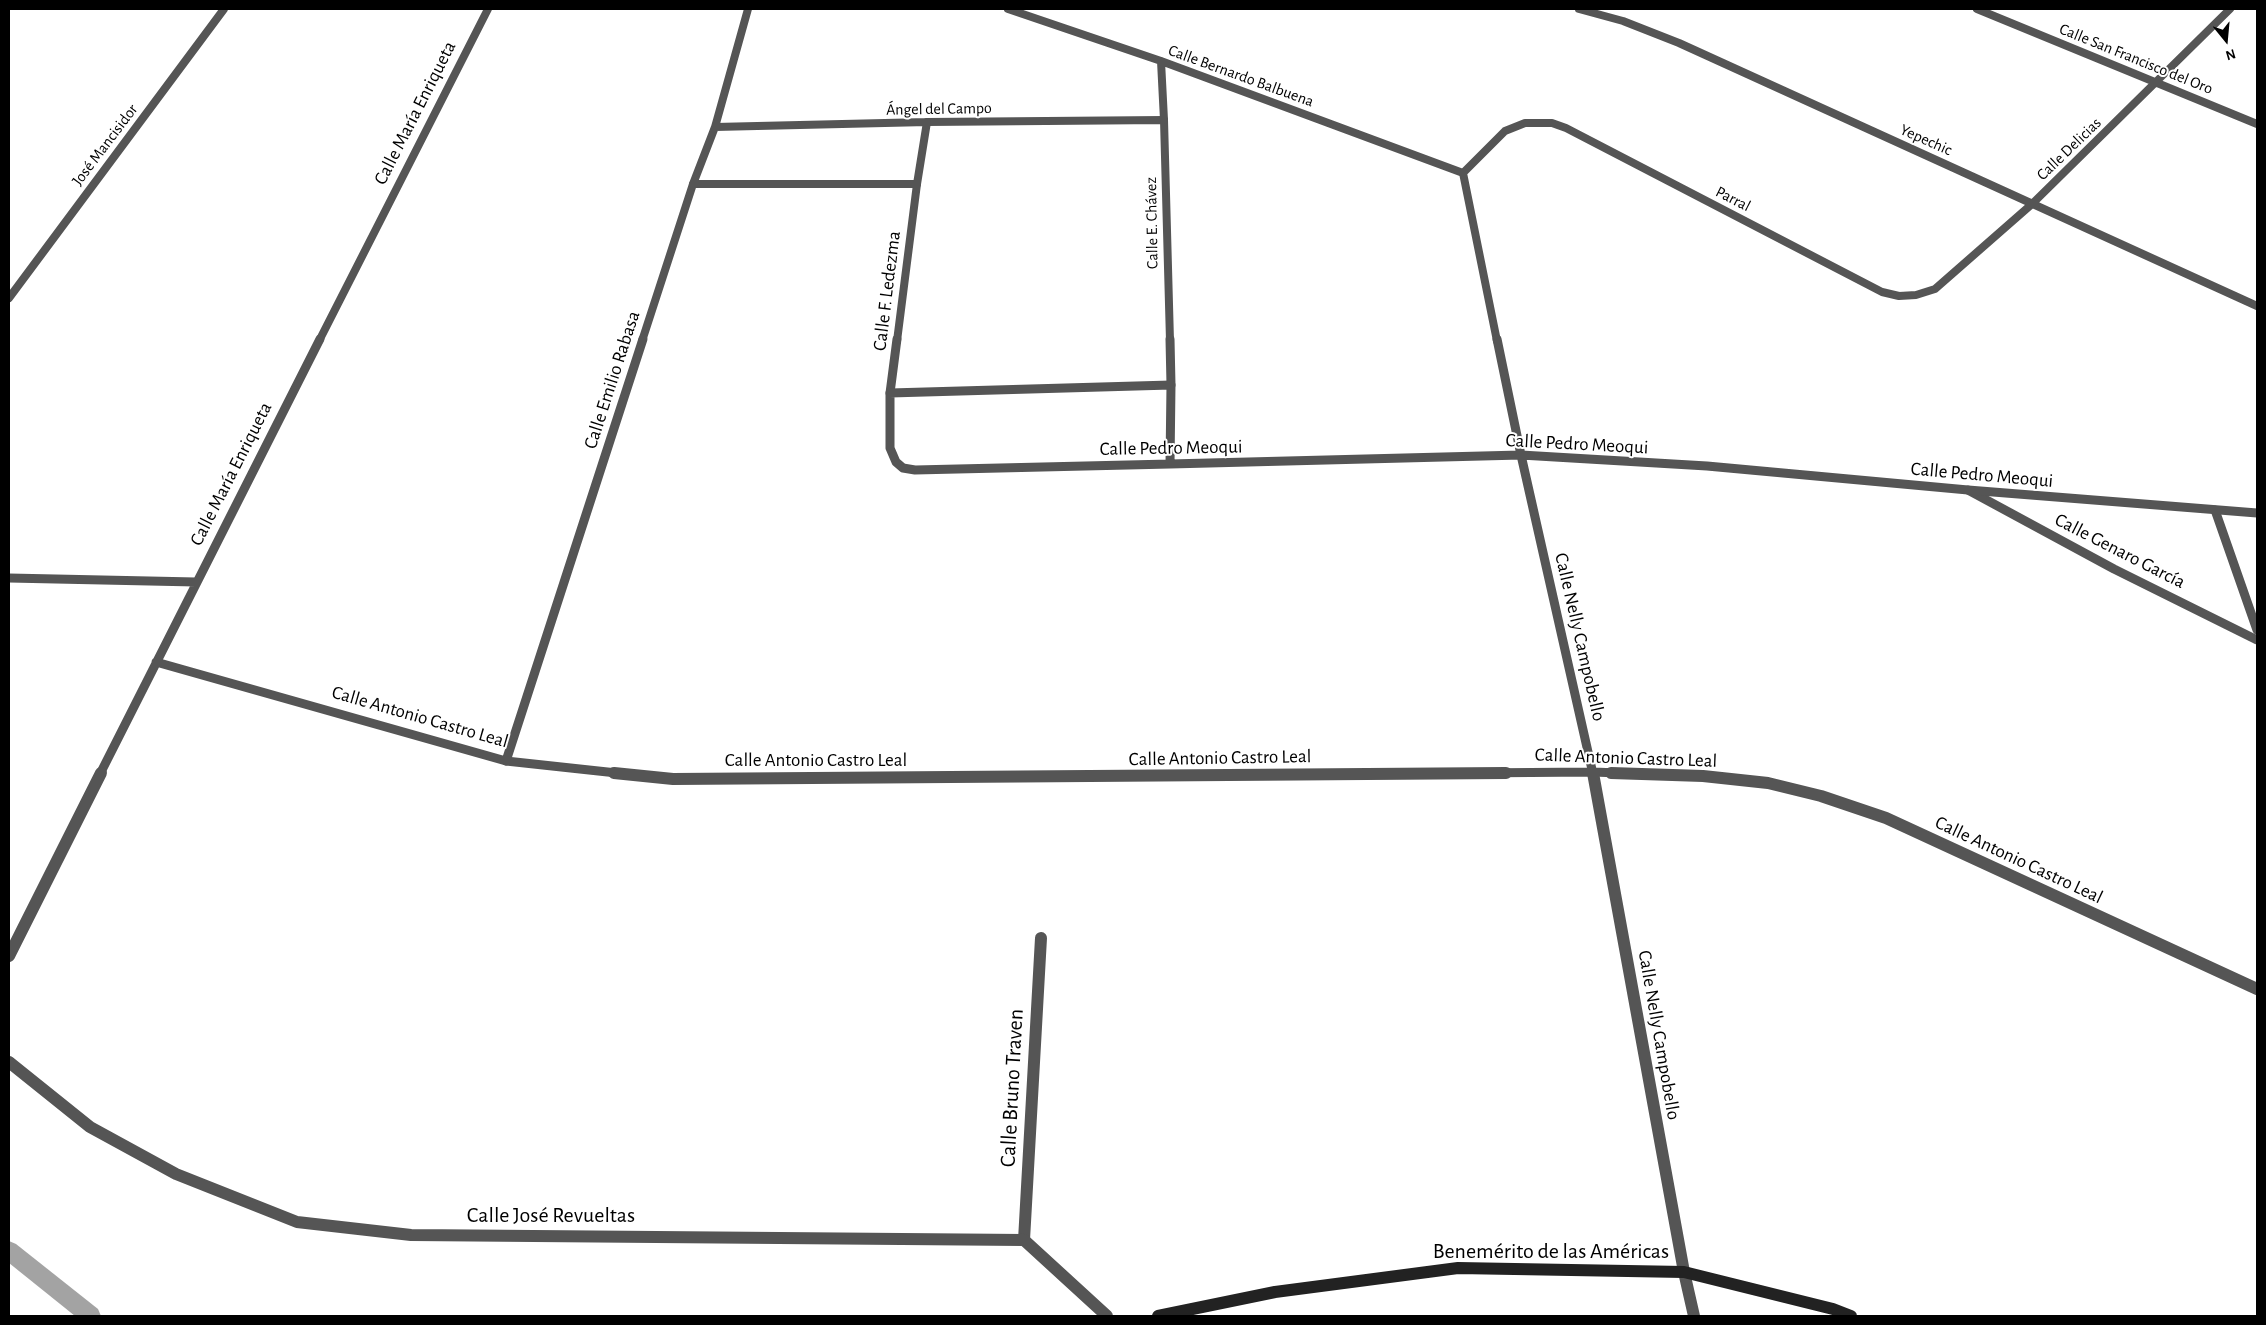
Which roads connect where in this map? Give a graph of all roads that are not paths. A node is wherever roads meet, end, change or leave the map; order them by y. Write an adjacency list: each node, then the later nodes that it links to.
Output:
1 (224, 9): 19 (street, José Mancisidor)
2 (488, 9): 30 (street, Calle María Enriqueta)
3 (748, 9): 13 (street, Calle Emilio Rabasa)
4 (1008, 9): 8 (street, Calle Bernardo Balbuena)
5 (1579, 9): 17 (street, Yepechic)
6 (1977, 9): 9 (street, Calle San Francisco del Oro)
7 (2230, 9): 9 (street, Calle Delicias)
8 (1161, 61): 10 (street, Calle E. Chávez); 14 (street, Calle Bernardo Balbuena)
9 (2156, 82): 12 (street, Calle San Francisco del Oro); 17 (street, Calle Delicias)
10 (1164, 120): 11 (street, Ángel del Campo); 21 (street, Calle E. Chávez)
11 (927, 122): 13 (street, Ángel del Campo); 16 (street, Calle F. Ledezma)
12 (2257, 124)
13 (715, 127): 15 (street, Calle Emilio Rabasa)
14 (1463, 173): 18 (street, Parral); 23 (street, Calle Nelly Campobello)
15 (693, 184): 16 (street); 34 (street, Calle Emilio Rabasa)
16 (917, 184): 22 (street, Calle F. Ledezma)
17 (2032, 204): 18 (street, Calle Delicias); 20 (street, Yepechic)
18 (1916, 296)
19 (9, 298)
20 (2257, 306)
21 (1170, 385): 22 (street); 25 (street, Calle E. Chávez)
22 (890, 393): 24 (street, Calle F. Ledezma)
23 (1521, 455): 25 (street, Calle Pedro Meoqui); 26 (street, Calle Pedro Meoqui); 35 (street, Calle Nelly Campobello)
24 (896, 462): 25 (street, Calle Pedro Meoqui)
25 (1170, 464)
26 (1968, 490): 27 (street, Calle Pedro Meoqui); 32 (street, Calle Genaro García)
27 (2214, 510): 28 (street, Calle Pedro Meoqui); 31 (street)
28 (2257, 513)
29 (9, 578): 30 (street)
30 (196, 582): 33 (street, Calle María Enriqueta)
31 (2257, 630)
32 (2257, 640)
33 (156, 662): 34 (street, Calle Antonio Castro Leal); 37 (street, Calle María Enriqueta)
34 (506, 761): 35 (street, Calle Antonio Castro Leal)
35 (1593, 772): 38 (street, Calle Antonio Castro Leal); 41 (street, Calle Nelly Campobello)
36 (1041, 938): 40 (street, Calle Bruno Traven)
37 (9, 956)
38 (2257, 989)
39 (9, 1062): 40 (street, Calle José Revueltas)
40 (1024, 1240): 42 (street)
41 (1684, 1272): 43 (street, Benemérito de las Américas); 44 (street, Calle Nelly Campobello); 45 (street, Benemérito de las Américas)
42 (1107, 1316)
43 (1158, 1316)
44 (1694, 1316)
45 (1851, 1316)

